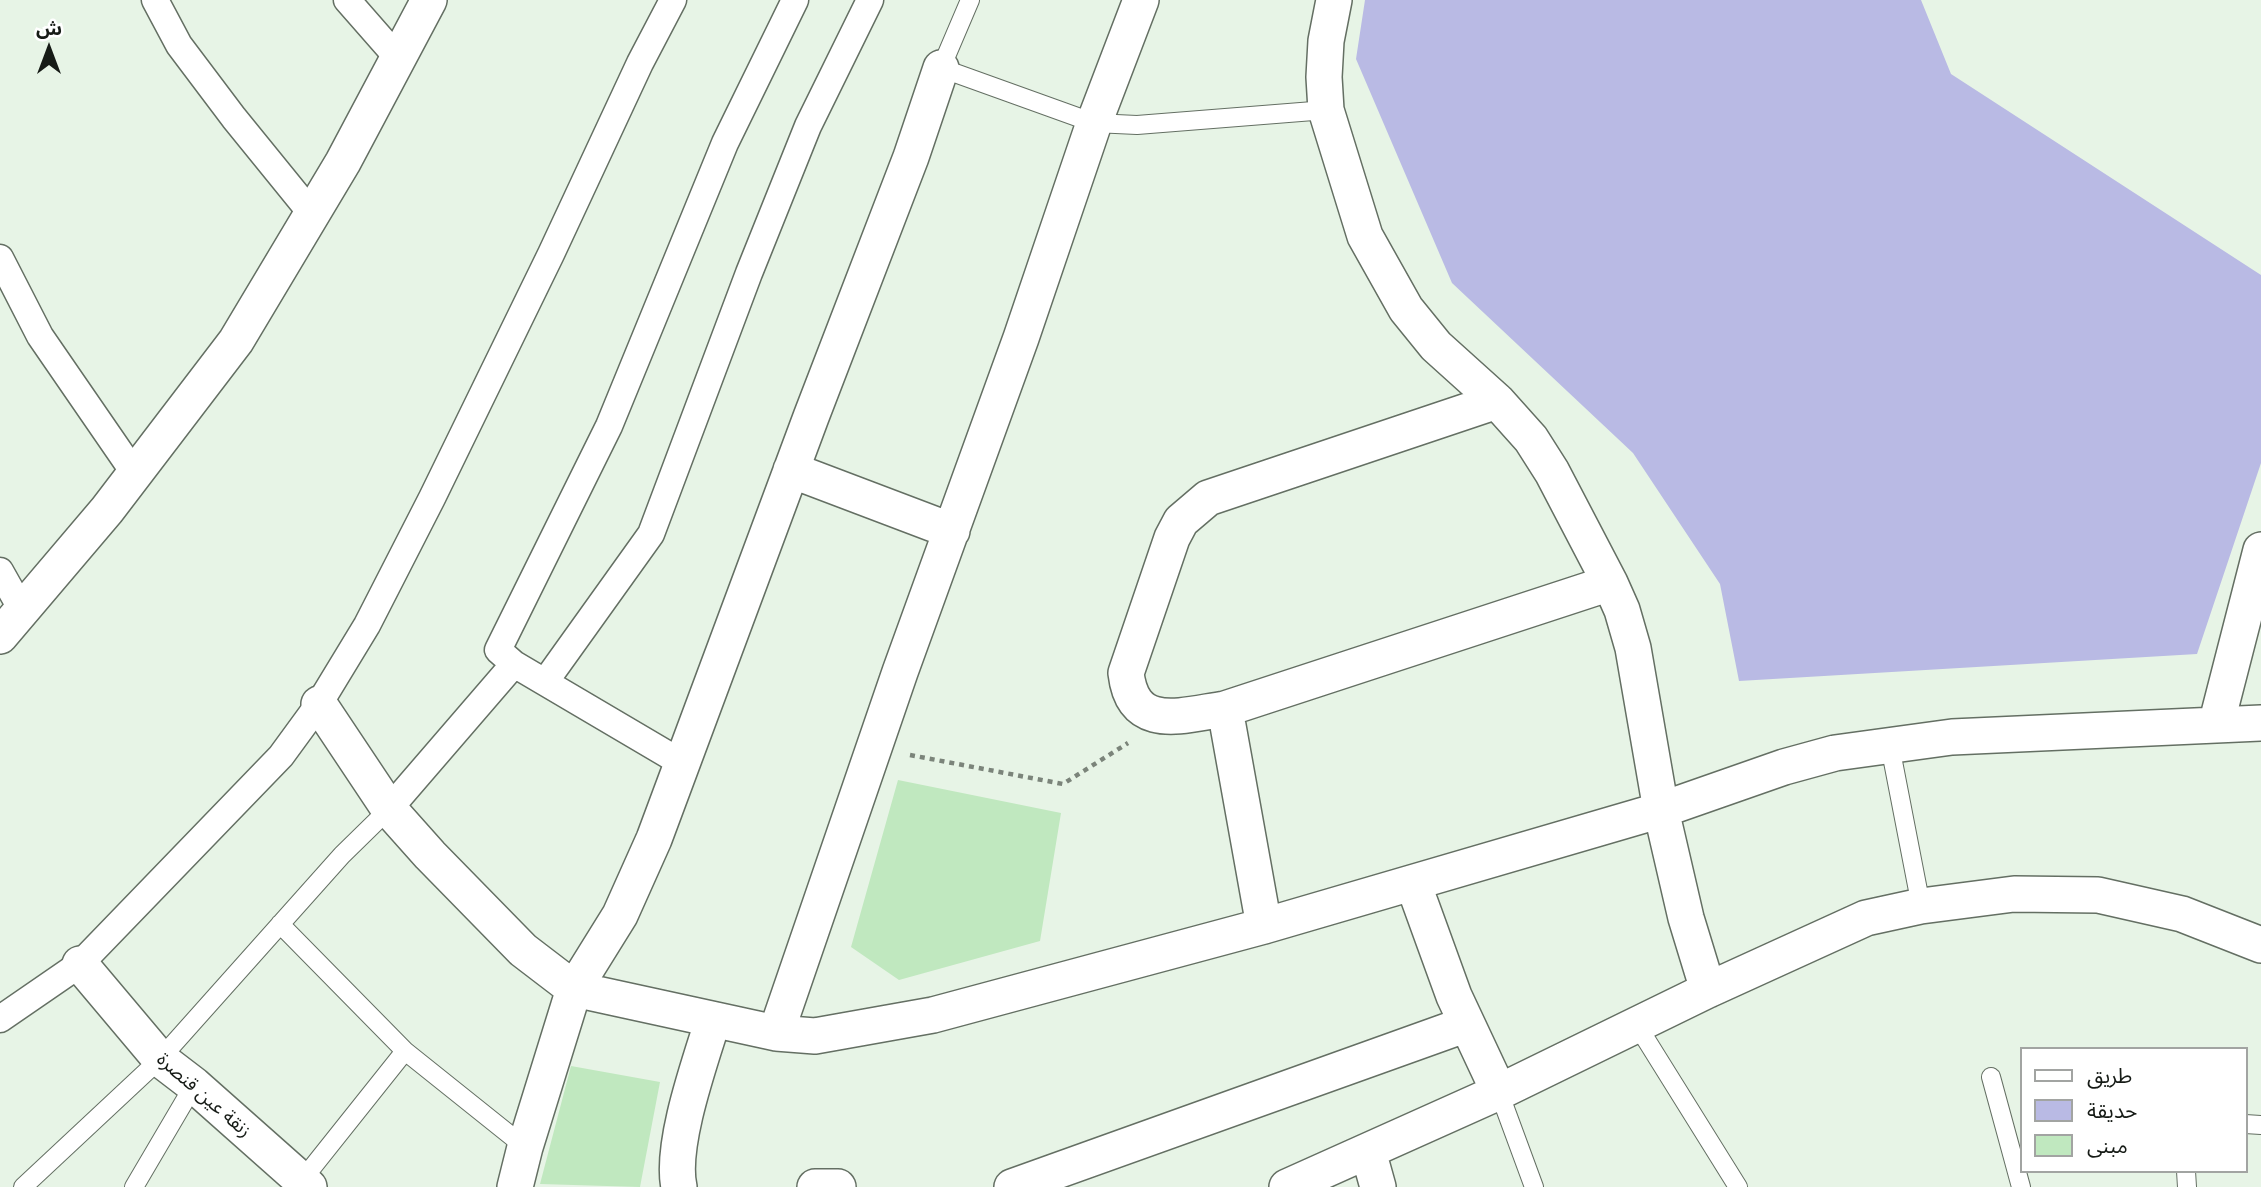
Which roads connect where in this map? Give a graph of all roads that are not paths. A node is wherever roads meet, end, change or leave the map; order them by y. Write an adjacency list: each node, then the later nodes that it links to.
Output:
1 (155, 0): 14 (street)
2 (348, 0): 10 (street)
3 (429, 0): 10 (street)
4 (673, 0): 28 (street)
5 (795, 0): 26 (street)
6 (870, 0): 27 (street)
7 (970, 0): 11 (lane)
8 (1141, 0): 13 (street)
9 (1334, 0): 12 (street)
10 (397, 57): 14 (street)
11 (941, 68): 13 (lane); 17 (street)
12 (1326, 110): 13 (lane); 16 (street)
13 (1094, 123): 19 (street)
14 (312, 214): 18 (street)
15 (0, 258): 18 (street)
16 (1497, 401): 22 (street); 29 (street)
17 (792, 470): 19 (street); 33 (street)
18 (135, 474): 24 (street)
19 (951, 531): 48 (street)
20 (2261, 550): 23 (street)
21 (0, 571): 24 (street)
22 (1610, 583): 29 (street); 35 (street)
23 (2255, 598): 31 (street)
24 (22, 610): 25 (street)
25 (0, 636)
26 (514, 664): 27 (street); 34 (street)
27 (545, 682): 33 (street)
28 (319, 704): 34 (street); 41 (street)
29 (1225, 709): 39 (street)
30 (2261, 723): 31 (street)
31 (2216, 725): 32 (street)
32 (1890, 747): 35 (street); 37 (lane)
33 (682, 763): 42 (street)
34 (389, 809): 38 (lane); 42 (street)
35 (1661, 810): 36 (street); 43 (street)
36 (1413, 883): 39 (street); 46 (street)
37 (1921, 906): 40 (street); 43 (street)
38 (280, 925): 49 (lane); 50 (lane)
39 (1264, 926): 48 (street)
40 (2261, 945)
41 (80, 964): 44 (street); 50 (street, زنقة عين قنصرة)
42 (574, 989): 45 (street); 54 (street)
43 (1709, 990): 47 (street)
44 (0, 1020)
45 (713, 1020): 48 (street); 60 (street)
46 (1467, 1024): 53 (street); 63 (street)
47 (1637, 1025): 53 (street); 67 (lane)
48 (776, 1034)
49 (405, 1051): 54 (lane); 56 (lane)
50 (160, 1059): 52 (street, زنقة عين قنصرة); 57 (lane)
51 (1991, 1077): 68 (lane)
52 (194, 1085): 56 (street, زنقة عين قنصرة); 58 (lane)
53 (1499, 1092): 55 (street); 66 (lane)
54 (525, 1147): 59 (street)
55 (1368, 1151): 64 (street); 65 (street)
56 (303, 1185)
57 (23, 1187)
58 (134, 1187)
59 (515, 1187)
60 (679, 1187)
61 (815, 1187): 62 (street)
62 (838, 1187)
63 (1012, 1187)
64 (1287, 1187)
65 (1378, 1187)
66 (1534, 1187)
67 (1738, 1187)
68 (2021, 1187)

